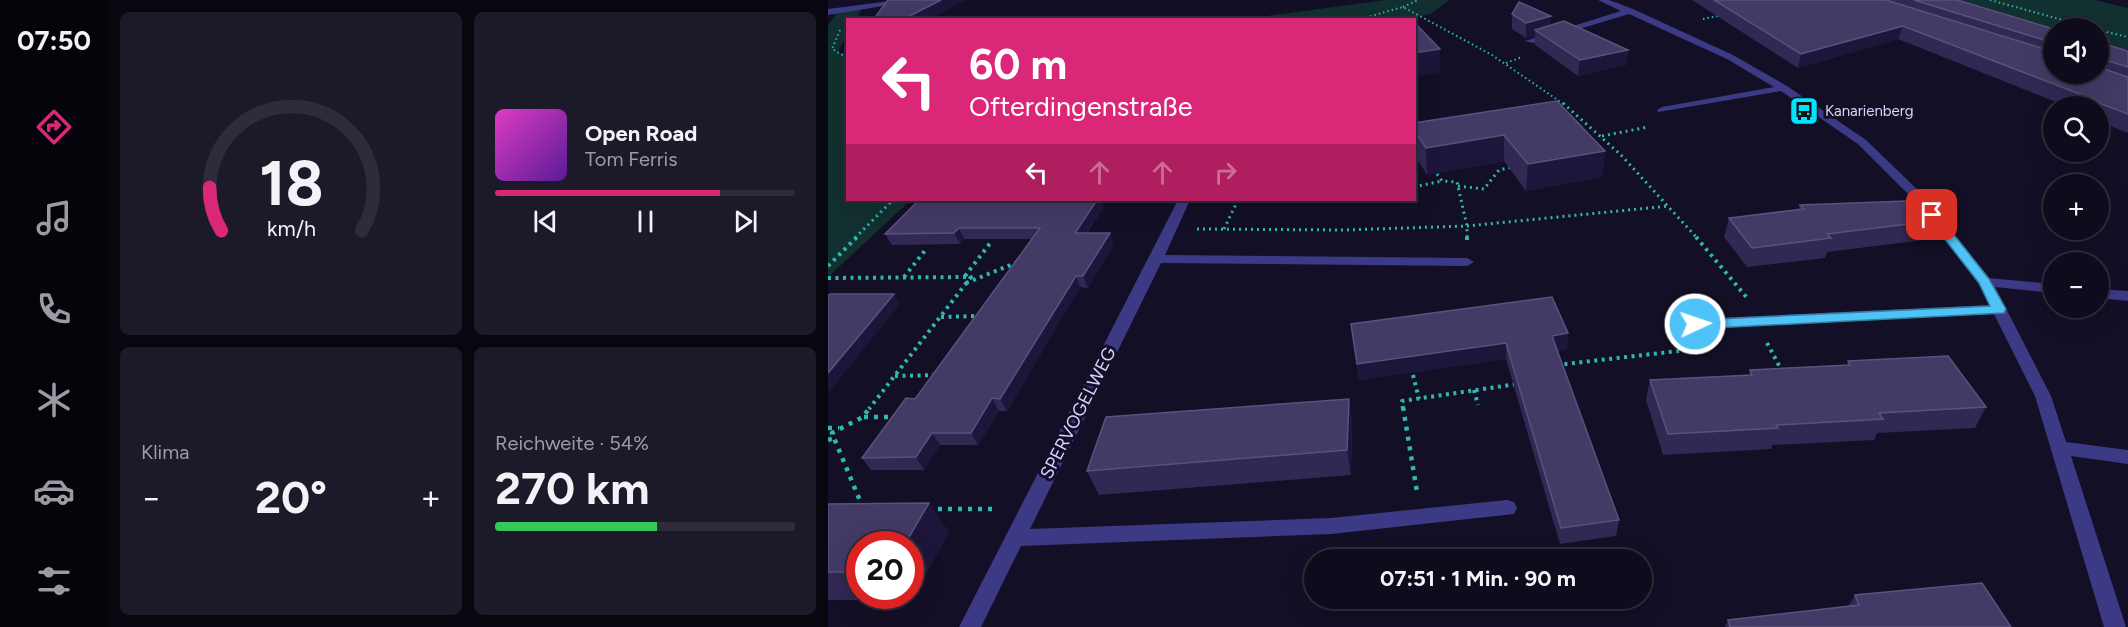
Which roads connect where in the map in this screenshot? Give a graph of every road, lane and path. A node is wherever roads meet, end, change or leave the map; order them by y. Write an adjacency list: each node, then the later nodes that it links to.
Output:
1 (916, 0): 6 (street)
2 (1418, 0): 5 (path)
3 (1602, 0): 7 (street)
4 (1990, 0): 11 (path)
5 (1403, 7): 10 (path); 27 (path)
6 (850, 9): 8 (street); 16 (path)
7 (1630, 11): 12 (street); 15 (street)
8 (828, 12)
9 (1727, 14): 12 (path)
10 (1364, 18)
11 (2056, 18)
12 (1667, 26): 17 (street)
13 (2109, 33): 14 (path)
14 (2128, 37)
15 (1530, 42)
16 (846, 57)
17 (1783, 88): 18 (street); 42 (street)
18 (1662, 110)
19 (1516, 167): 22 (path)
20 (1437, 174): 21 (path)
21 (1442, 181): 22 (path); 23 (path)
22 (1458, 186): 28 (path)
23 (1416, 187)
24 (892, 201): 36 (path)
25 (1184, 201): 29 (street, SPERVOGELWEG)
26 (1238, 201): 30 (path)
27 (1669, 206): 28 (path); 50 (path)
28 (1467, 225): 30 (path); 35 (path)
29 (1171, 228): 30 (path); 34 (street, SPERVOGELWEG)
30 (1224, 229)
31 (991, 242): 40 (path)
32 (927, 248): 39 (path)
33 (1028, 258): 37 (path)
34 (1156, 259): 35 (street); 74 (street, SPERVOGELWEG)
35 (1467, 262)
36 (828, 266)
37 (998, 270): 38 (path); 43 (path)
38 (1010, 270)
39 (903, 277): 40 (path); 41 (path)
40 (964, 277): 43 (path)
41 (828, 278)
42 (1985, 282): 44 (street); 47 (street)
43 (966, 284): 49 (path)
44 (2043, 288)
45 (2109, 294): 46 (street)
46 (2128, 296)
47 (1999, 309): 50 (street); 67 (street)
48 (981, 316): 49 (path)
49 (940, 317): 55 (path)
50 (1761, 321): 51 (street); 56 (path)
51 (1695, 324): 52 (path)
52 (1545, 366)
53 (941, 375): 55 (path)
54 (1413, 375): 59 (path)
55 (895, 376): 61 (path)
56 (1786, 380)
57 (1525, 383): 58 (path)
58 (1474, 390): 59 (path); 60 (path)
59 (1419, 399): 75 (path)
60 (1478, 405)
61 (864, 417): 62 (path); 64 (path)
62 (902, 417)
63 (828, 428): 64 (path)
64 (842, 428): 65 (path)
65 (834, 438): 66 (path); 71 (path)
66 (828, 440)
67 (2060, 448): 68 (street); 78 (street)
68 (2128, 457)
69 (1507, 507): 75 (street)
70 (852, 509): 71 (path)
71 (863, 509): 72 (path)
72 (875, 509)
73 (922, 509): 74 (path)
74 (1029, 509): 76 (street, SPERVOGELWEG)
75 (1421, 516): 76 (street)
76 (1014, 538): 77 (street, SPERVOGELWEG)
77 (970, 627)
78 (2115, 627)

